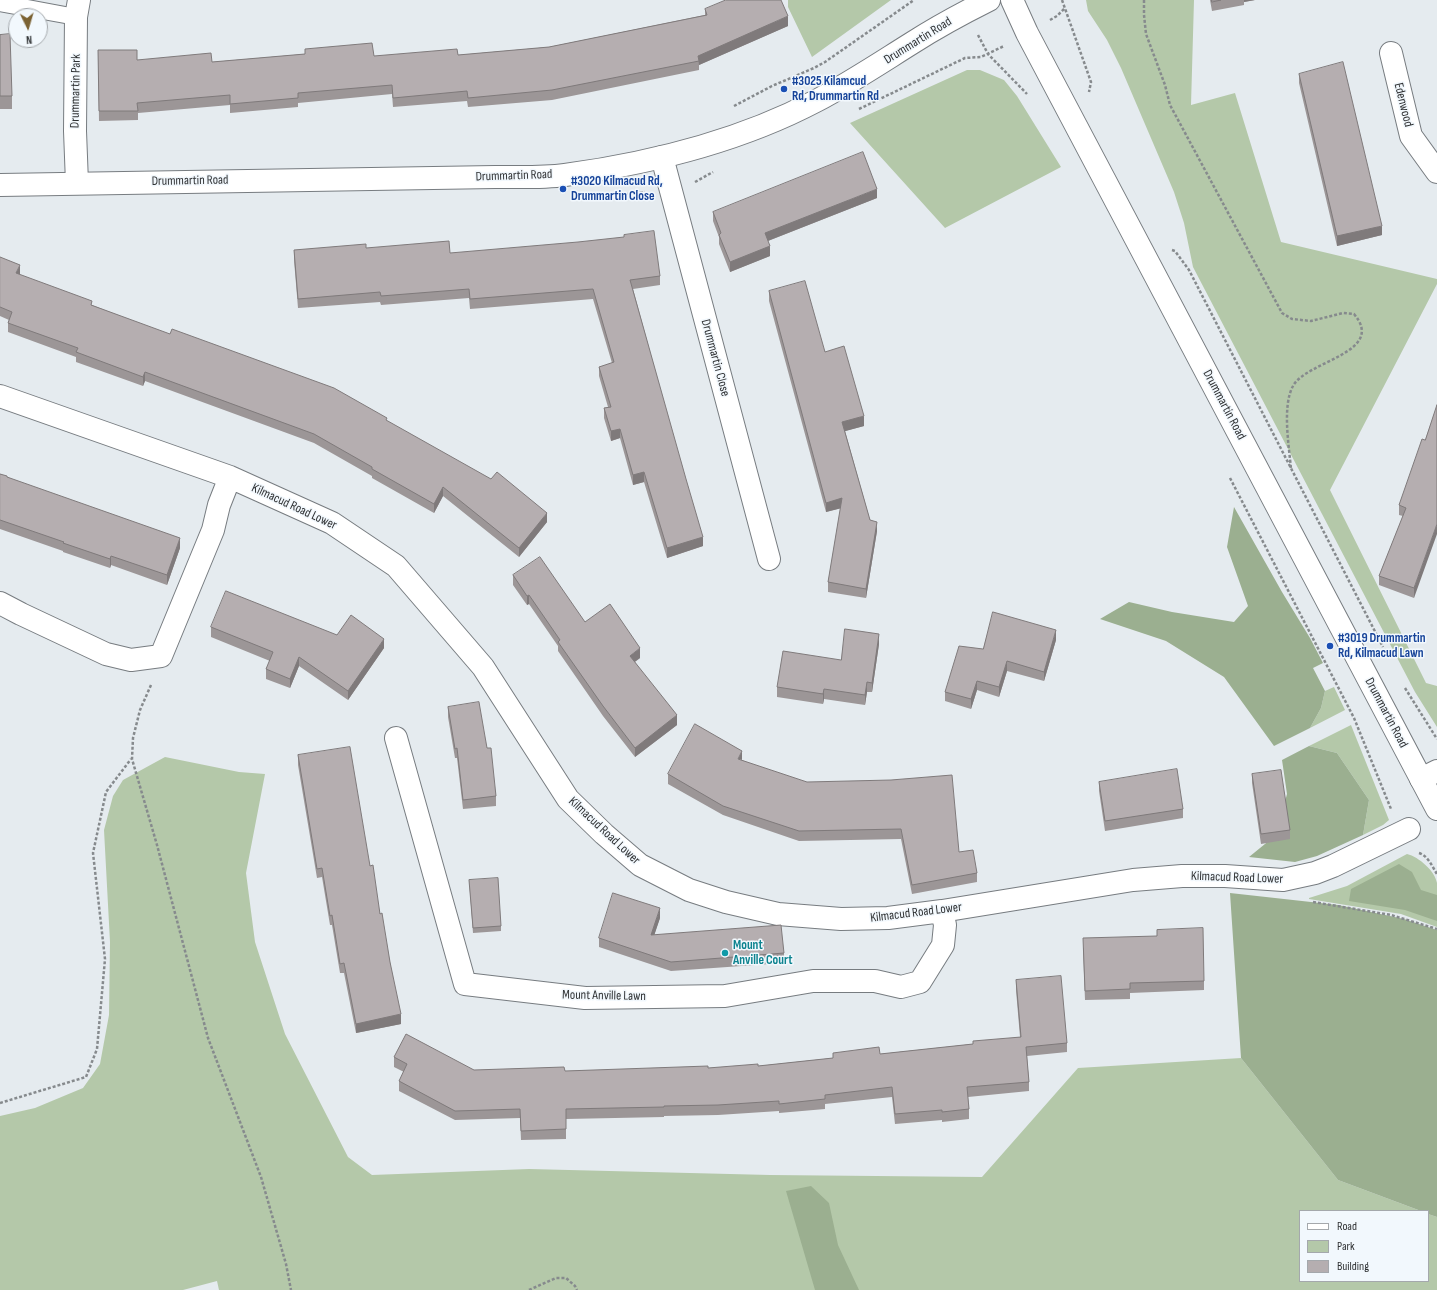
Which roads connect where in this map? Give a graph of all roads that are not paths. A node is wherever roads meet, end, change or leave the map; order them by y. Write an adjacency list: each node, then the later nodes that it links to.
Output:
1 (989, 0): 6 (street, Drummartin Road)
2 (1012, 0): 15 (street, Drummartin Road)
3 (0, 3): 4 (lane)
4 (77, 9): 8 (street, Drummartin Park)
5 (1391, 54): 7 (street, Edenwood)
6 (662, 157): 8 (street, Drummartin Road); 12 (street, Drummartin Close)
7 (1437, 172)
8 (78, 183): 9 (street, Drummartin Road)
9 (0, 185)
10 (0, 396): 11 (street, Kilmacud Road Lower)
11 (230, 477): 13 (street); 18 (street, Kilmacud Road Lower)
12 (769, 559)
13 (0, 603)
14 (396, 738): 18 (street, Mount Anville Lawn)
15 (1429, 775): 16 (street, Drummartin Road)
16 (1437, 809)
17 (1406, 831): 18 (street, Kilmacud Road Lower)
18 (942, 911)

